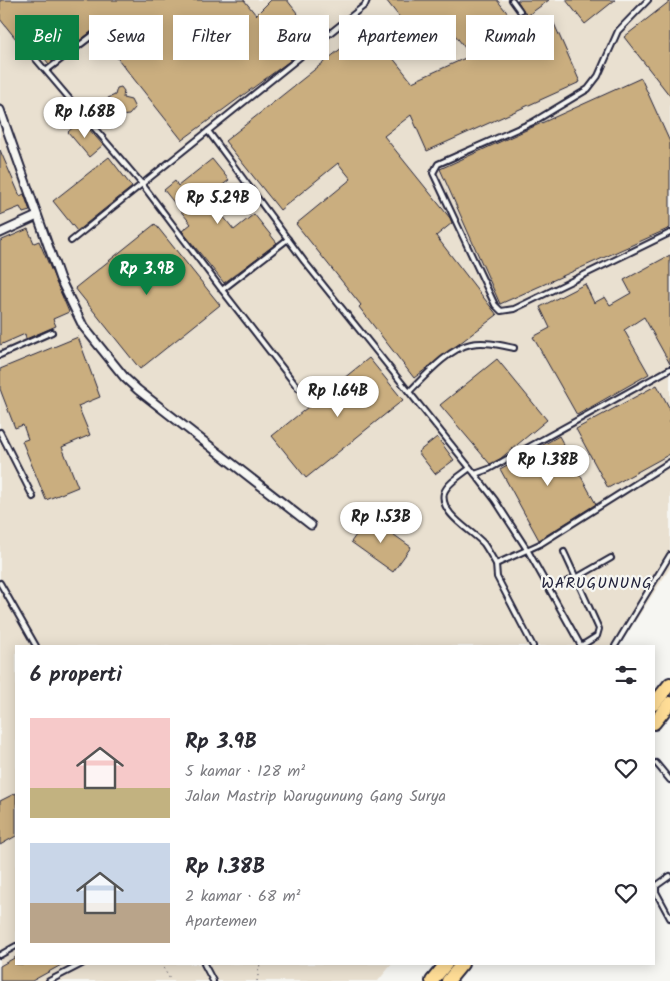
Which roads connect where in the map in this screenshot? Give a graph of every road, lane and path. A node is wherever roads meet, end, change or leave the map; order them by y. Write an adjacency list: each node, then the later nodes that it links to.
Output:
1 (367, 0): 9 (lane)
2 (512, 0): 4 (lane)
3 (648, 0): 13 (lane)
4 (520, 11)
5 (89, 38): 7 (lane)
6 (37, 60): 7 (lane)
7 (47, 70): 10 (lane)
8 (0, 110): 11 (street)
9 (208, 131): 10 (lane); 14 (lane)
10 (142, 184): 15 (lane); 16 (lane)
11 (37, 216): 12 (street); 28 (street)
12 (0, 233)
13 (670, 233)
14 (288, 240): 16 (lane); 22 (lane)
15 (71, 241)
16 (222, 290): 21 (lane)
17 (52, 332): 19 (lane)
18 (514, 348): 22 (lane)
19 (0, 355)
20 (670, 369): 26 (lane)
21 (298, 388)
22 (408, 392): 25 (lane)
23 (0, 432): 27 (lane)
24 (670, 462): 29 (lane)
25 (470, 468): 26 (lane); 33 (lane)
26 (475, 474): 29 (lane)
27 (33, 497)
28 (311, 525)
29 (528, 551): 33 (lane); 39 (lane)
30 (564, 552): 34 (lane)
31 (670, 555): 41 (lane)
32 (612, 558): 34 (lane)
33 (496, 564): 38 (lane)
34 (576, 578): 35 (lane); 40 (lane)
35 (566, 582)
36 (0, 583): 37 (lane)
37 (35, 645)
38 (532, 645)
39 (580, 645)
40 (582, 645)
41 (616, 645)
42 (670, 684): 43 (highway)
43 (655, 703)
44 (670, 703): 45 (highway)
45 (655, 722)
46 (656, 763): 47 (lane)
47 (670, 780)
48 (670, 876): 49 (lane)
49 (670, 918)
50 (15, 947): 51 (lane)
51 (0, 955)
52 (80, 965): 58 (lane)
53 (162, 965): 59 (path)
54 (205, 965): 60 (lane)
55 (260, 965): 61 (path)
56 (445, 965): 62 (highway)
57 (461, 965): 63 (highway)
58 (49, 981)
59 (171, 981)
60 (214, 981)
61 (257, 981)
62 (432, 981)
63 (448, 981)

